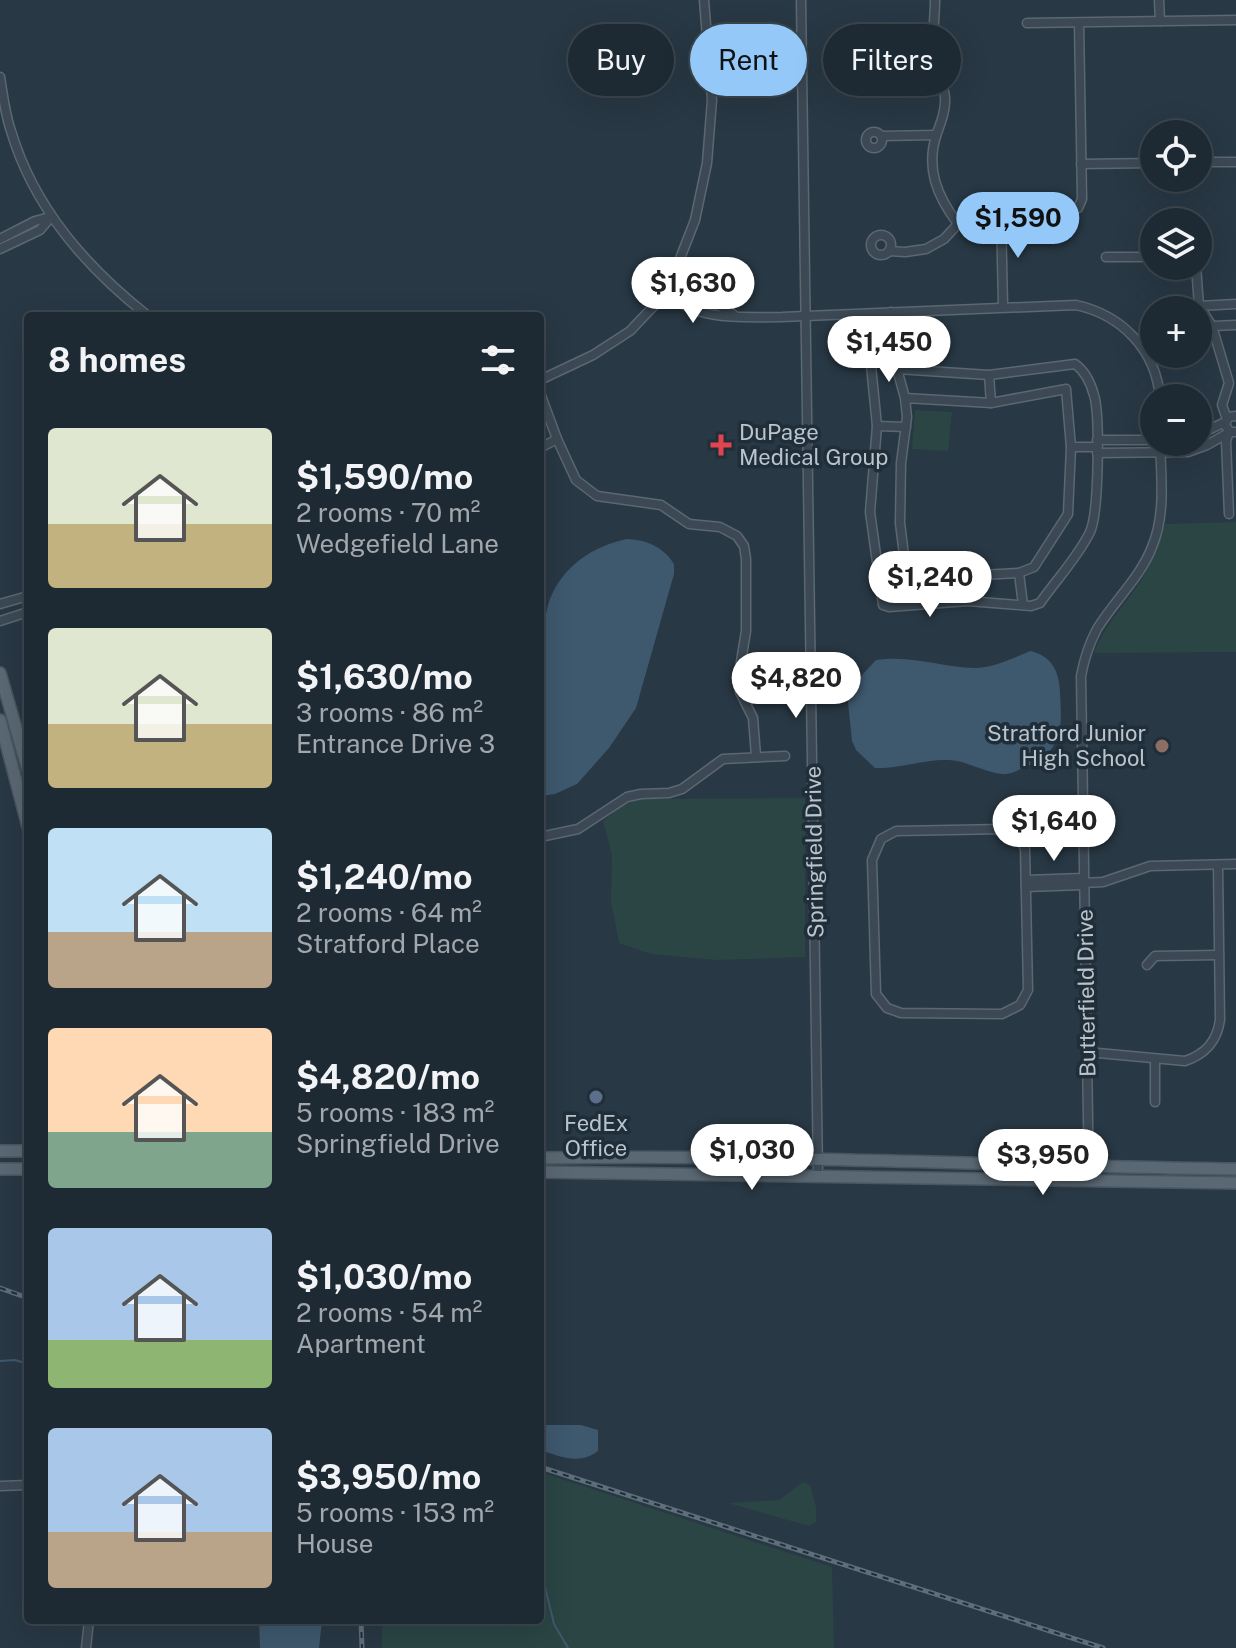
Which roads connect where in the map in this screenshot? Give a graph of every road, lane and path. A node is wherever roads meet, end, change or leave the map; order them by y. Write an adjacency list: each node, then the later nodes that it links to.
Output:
1 (704, 0): 26 (street)
2 (801, 0): 32 (street, Springfield Drive)
3 (935, 0): 9 (street)
4 (1159, 0): 6 (street)
5 (1236, 20): 6 (street)
6 (1160, 21): 8 (street)
7 (1027, 23): 8 (street)
8 (1079, 23): 17 (street)
9 (934, 24)
10 (0, 77): 19 (street)
11 (945, 96): 12 (street)
12 (936, 135): 13 (street); 20 (street)
13 (881, 136)
14 (1212, 162): 15 (street)
15 (1236, 162)
16 (1140, 163): 17 (street)
17 (1081, 164): 18 (street)
18 (1001, 214): 20 (street); 29 (street)
19 (51, 217): 21 (street); 22 (street); 30 (street)
20 (958, 224): 23 (street)
21 (0, 239)
22 (0, 249)
23 (889, 251)
24 (1106, 257): 25 (street)
25 (1140, 257)
26 (667, 292): 32 (street); 38 (street)
27 (1236, 304): 28 (street)
28 (1212, 305)
29 (1003, 306): 31 (street); 39 (street)
30 (143, 312)
31 (891, 312): 32 (street); 36 (street)
32 (806, 316): 84 (street, Springfield Drive)
33 (1236, 325): 34 (street)
34 (1212, 326): 43 (street)
35 (869, 345): 44 (street)
36 (897, 369): 37 (street); 40 (street)
37 (989, 375): 41 (street); 52 (street)
38 (544, 378)
39 (1158, 384)
40 (905, 398): 41 (street); 45 (street)
41 (991, 403): 51 (street)
42 (544, 404): 47 (street)
43 (1229, 419): 46 (street)
44 (877, 426): 45 (street); 59 (street)
45 (906, 427): 58 (street)
46 (1233, 432): 49 (street); 55 (street)
47 (557, 439): 50 (street); 68 (street)
48 (1140, 442): 52 (street)
49 (1212, 442)
50 (544, 446)
51 (1071, 447): 52 (street); 57 (street)
52 (1097, 447): 53 (street); 62 (street)
53 (1140, 450)
54 (1160, 456): 74 (street, Butterfield Drive)
55 (1232, 461): 56 (street)
56 (1229, 514)
57 (1019, 573): 58 (street); 62 (street)
58 (907, 579): 59 (street)
59 (879, 584): 62 (street)
60 (24, 597): 61 (street)
61 (0, 604)
62 (1023, 605)
63 (24, 613): 64 (street)
64 (0, 621)
65 (0, 673): 67 (main road)
66 (0, 720): 70 (main road)
67 (24, 756)
68 (756, 756): 69 (street); 71 (street)
69 (785, 756)
70 (24, 794)
71 (544, 836)
72 (1236, 864): 73 (street)
73 (1218, 865): 74 (street); 76 (street)
74 (1083, 882): 75 (street); 78 (street, Butterfield Drive)
75 (1026, 883): 75 (street)
76 (1219, 955): 77 (street); 79 (street)
77 (1147, 965)
78 (1087, 1052): 79 (street); 85 (street, Butterfield Drive)
79 (1155, 1060): 80 (street)
80 (1155, 1102)
81 (0, 1151): 82 (main road)
82 (24, 1151)
83 (544, 1158): 84 (main road)
84 (819, 1159): 85 (main road); 90 (street, Springfield Drive)
85 (1089, 1167): 88 (main road); 91 (street, Butterfield Drive)
86 (0, 1169): 87 (main road)
87 (24, 1169)
88 (1236, 1169)
89 (544, 1172): 90 (main road)
90 (818, 1175): 91 (main road)
91 (1089, 1181): 92 (main road)
92 (1236, 1183)
93 (24, 1485): 94 (street)
94 (0, 1486)
95 (89, 1624): 96 (street)
96 (86, 1648)

